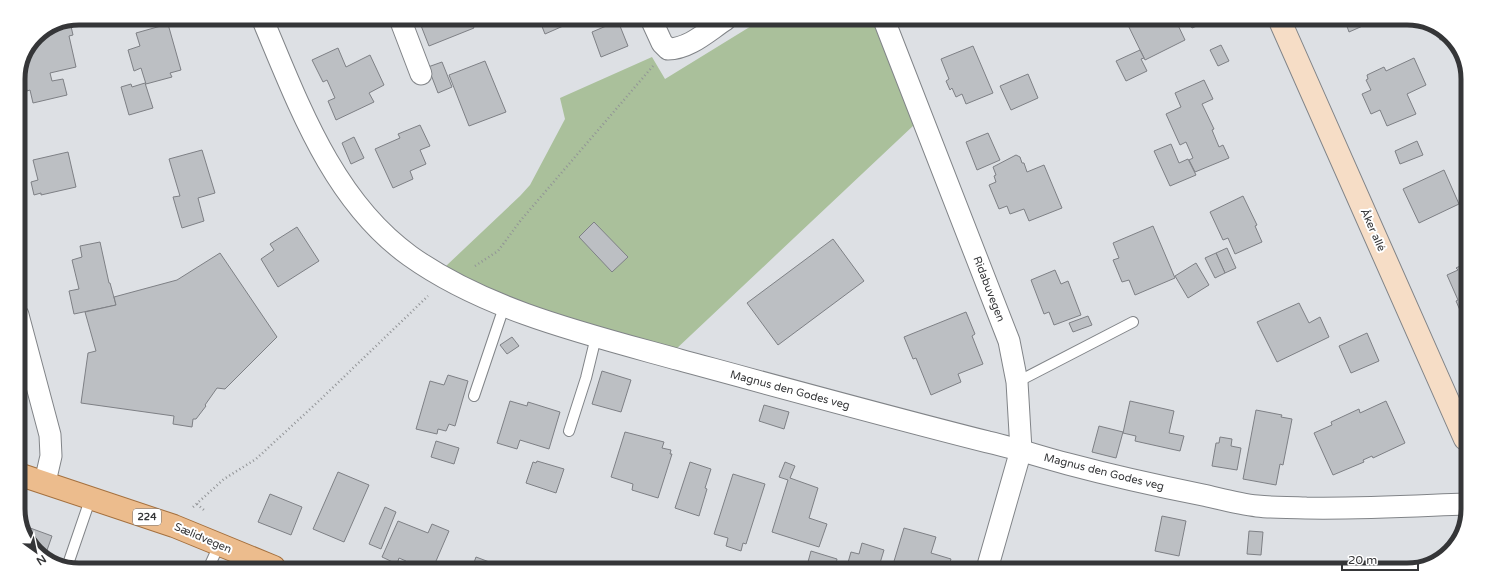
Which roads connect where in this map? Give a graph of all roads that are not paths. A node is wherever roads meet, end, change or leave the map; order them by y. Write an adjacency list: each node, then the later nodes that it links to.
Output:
1 (265, 25): 8 (street, Magnus den Godes veg)
2 (402, 25): 7 (street)
3 (654, 25): 4 (street)
4 (717, 25)
5 (886, 25): 12 (street, Ridabuvegen)
6 (1282, 25): 14 (street, Åker allé)
7 (421, 74)
8 (504, 307): 10 (street, Magnus den Godes veg); 13 (lane)
9 (1133, 322): 12 (lane)
10 (596, 337): 15 (lane); 16 (street, Magnus den Godes veg)
11 (25, 341): 18 (street)
12 (1017, 382): 16 (street, Ridabuvegen)
13 (474, 396)
14 (1461, 430)
15 (569, 431)
16 (1021, 450): 20 (street, Magnus den Godes veg); 25 (street, Ridabuvegen)
17 (25, 476): 18 (main road, Sælidvegen / 224)
18 (45, 482): 19 (main road, Sælidvegen / 224)
19 (91, 497): 21 (main road, Sælidvegen / 224); 22 (lane)
20 (1461, 504)
21 (219, 545): 23 (lane); 24 (main road, Sælidvegen / 224)
22 (69, 562)
23 (211, 563)
24 (264, 563)
25 (989, 563)

